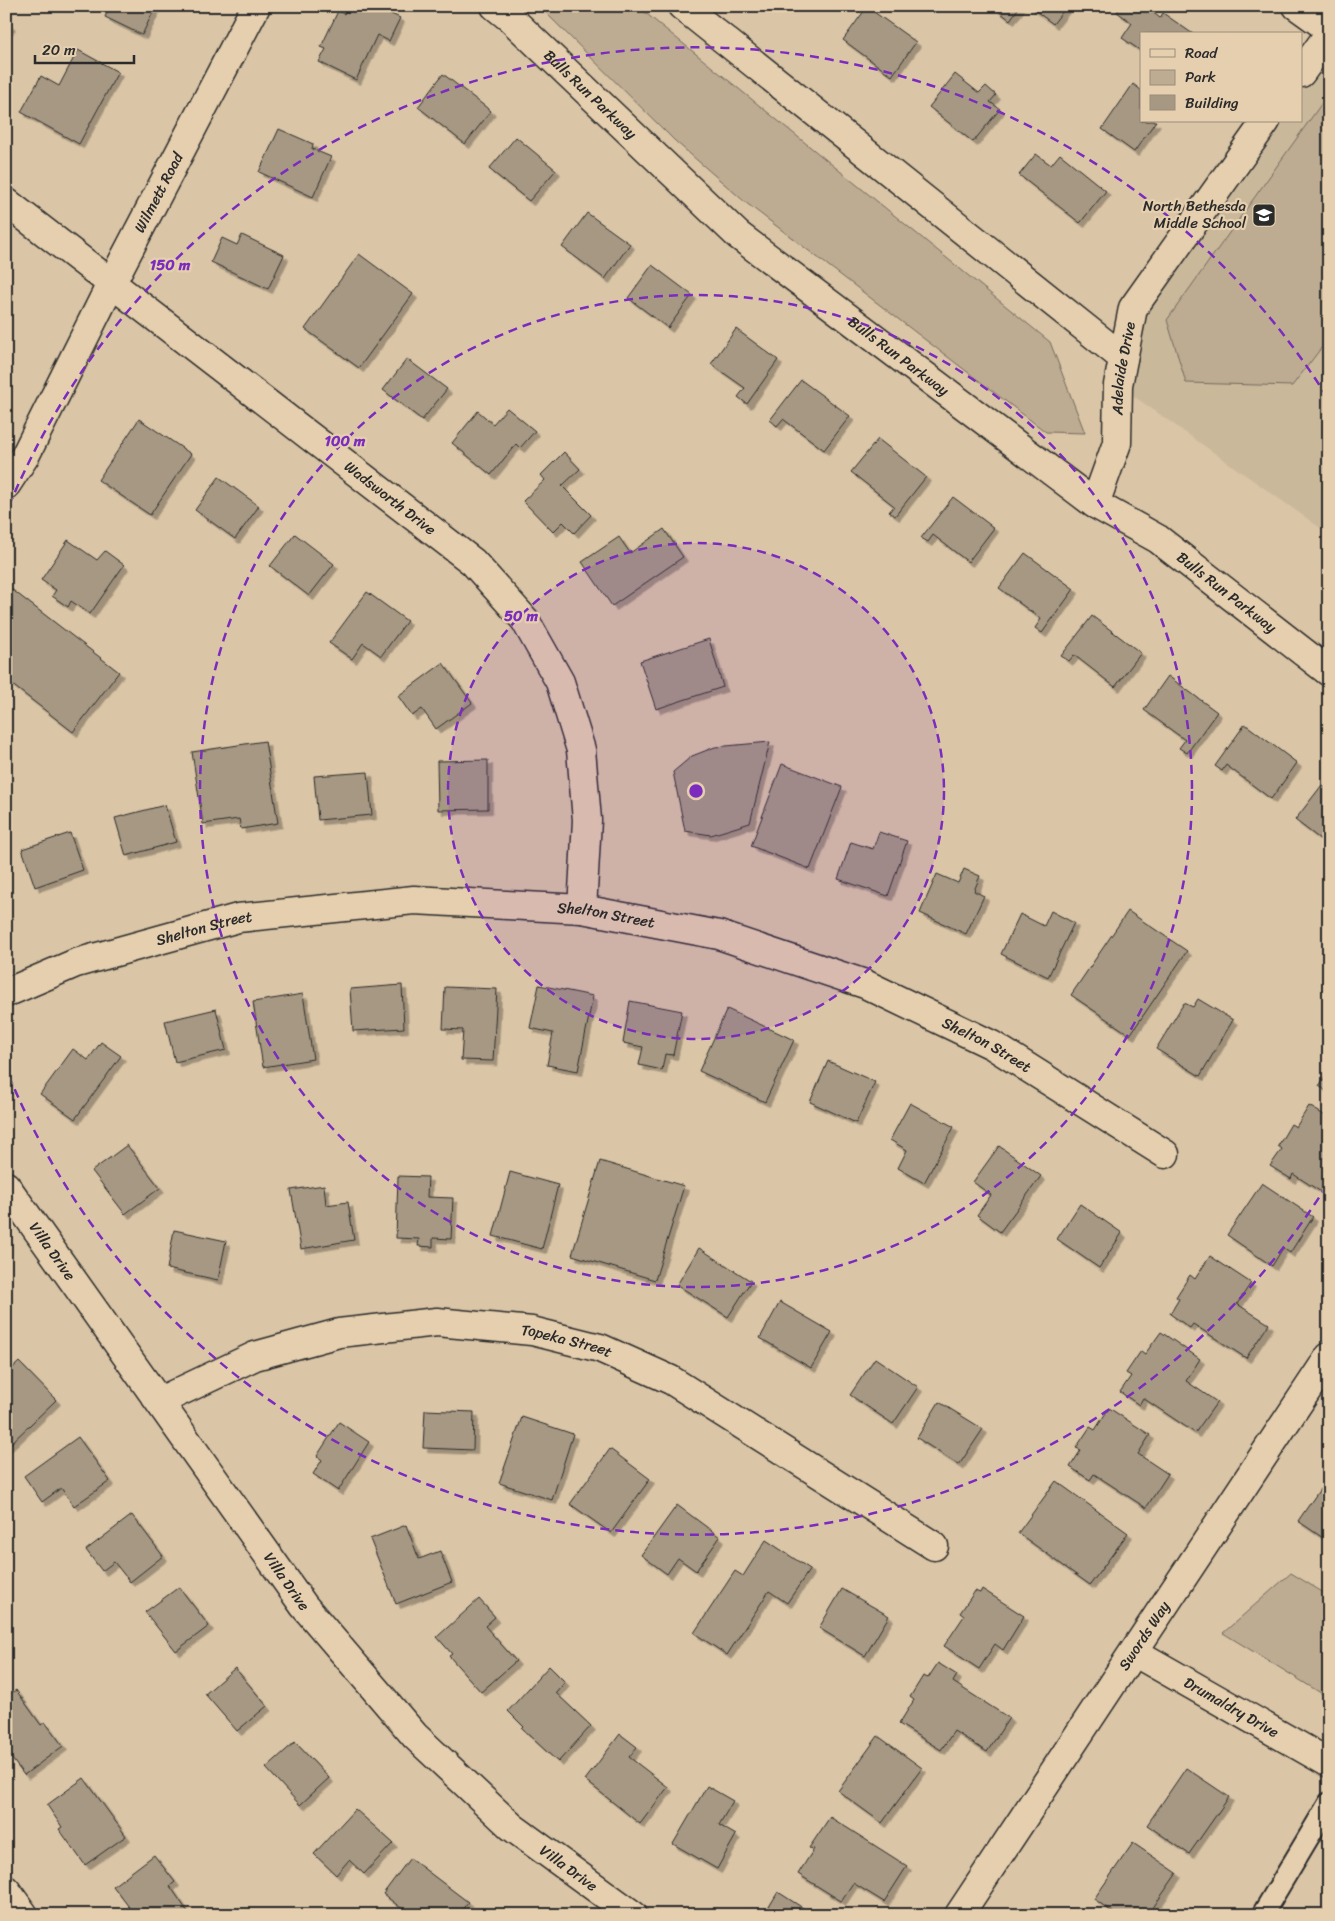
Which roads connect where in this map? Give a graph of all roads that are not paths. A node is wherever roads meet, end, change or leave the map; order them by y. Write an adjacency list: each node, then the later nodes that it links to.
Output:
1 (256, 6): 10 (street, Wilmett Road)
2 (496, 6): 13 (street, Bulls Run Parkway)
3 (682, 6): 11 (street)
4 (1297, 6): 5 (street)
5 (1329, 29)
6 (1329, 34): 7 (street)
7 (1302, 72)
8 (1265, 122): 11 (street, Adelaide Drive)
9 (6, 202): 10 (street, Wadsworth Drive)
10 (111, 284): 12 (street, Wilmett Road); 15 (street, Wadsworth Drive)
11 (1123, 358): 13 (street, Adelaide Drive)
12 (6, 485)
13 (1095, 504): 14 (street, Bulls Run Parkway)
14 (1329, 672)
15 (582, 909): 16 (street, Shelton Street); 17 (street, Shelton Street)
16 (6, 993)
17 (1165, 1154)
18 (6, 1186): 20 (street, Villa Drive)
19 (1329, 1356): 22 (street, Swords Way)
20 (160, 1401): 21 (street, Topeka Street); 27 (street, Villa Drive)
21 (934, 1546)
22 (1134, 1652): 23 (street, Drumaldry Drive); 28 (street, Swords Way)
23 (1329, 1763)
24 (1329, 1803): 29 (lane)
25 (6, 1890): 26 (street)
26 (24, 1915)
27 (633, 1915)
28 (959, 1915)
29 (1262, 1915)

